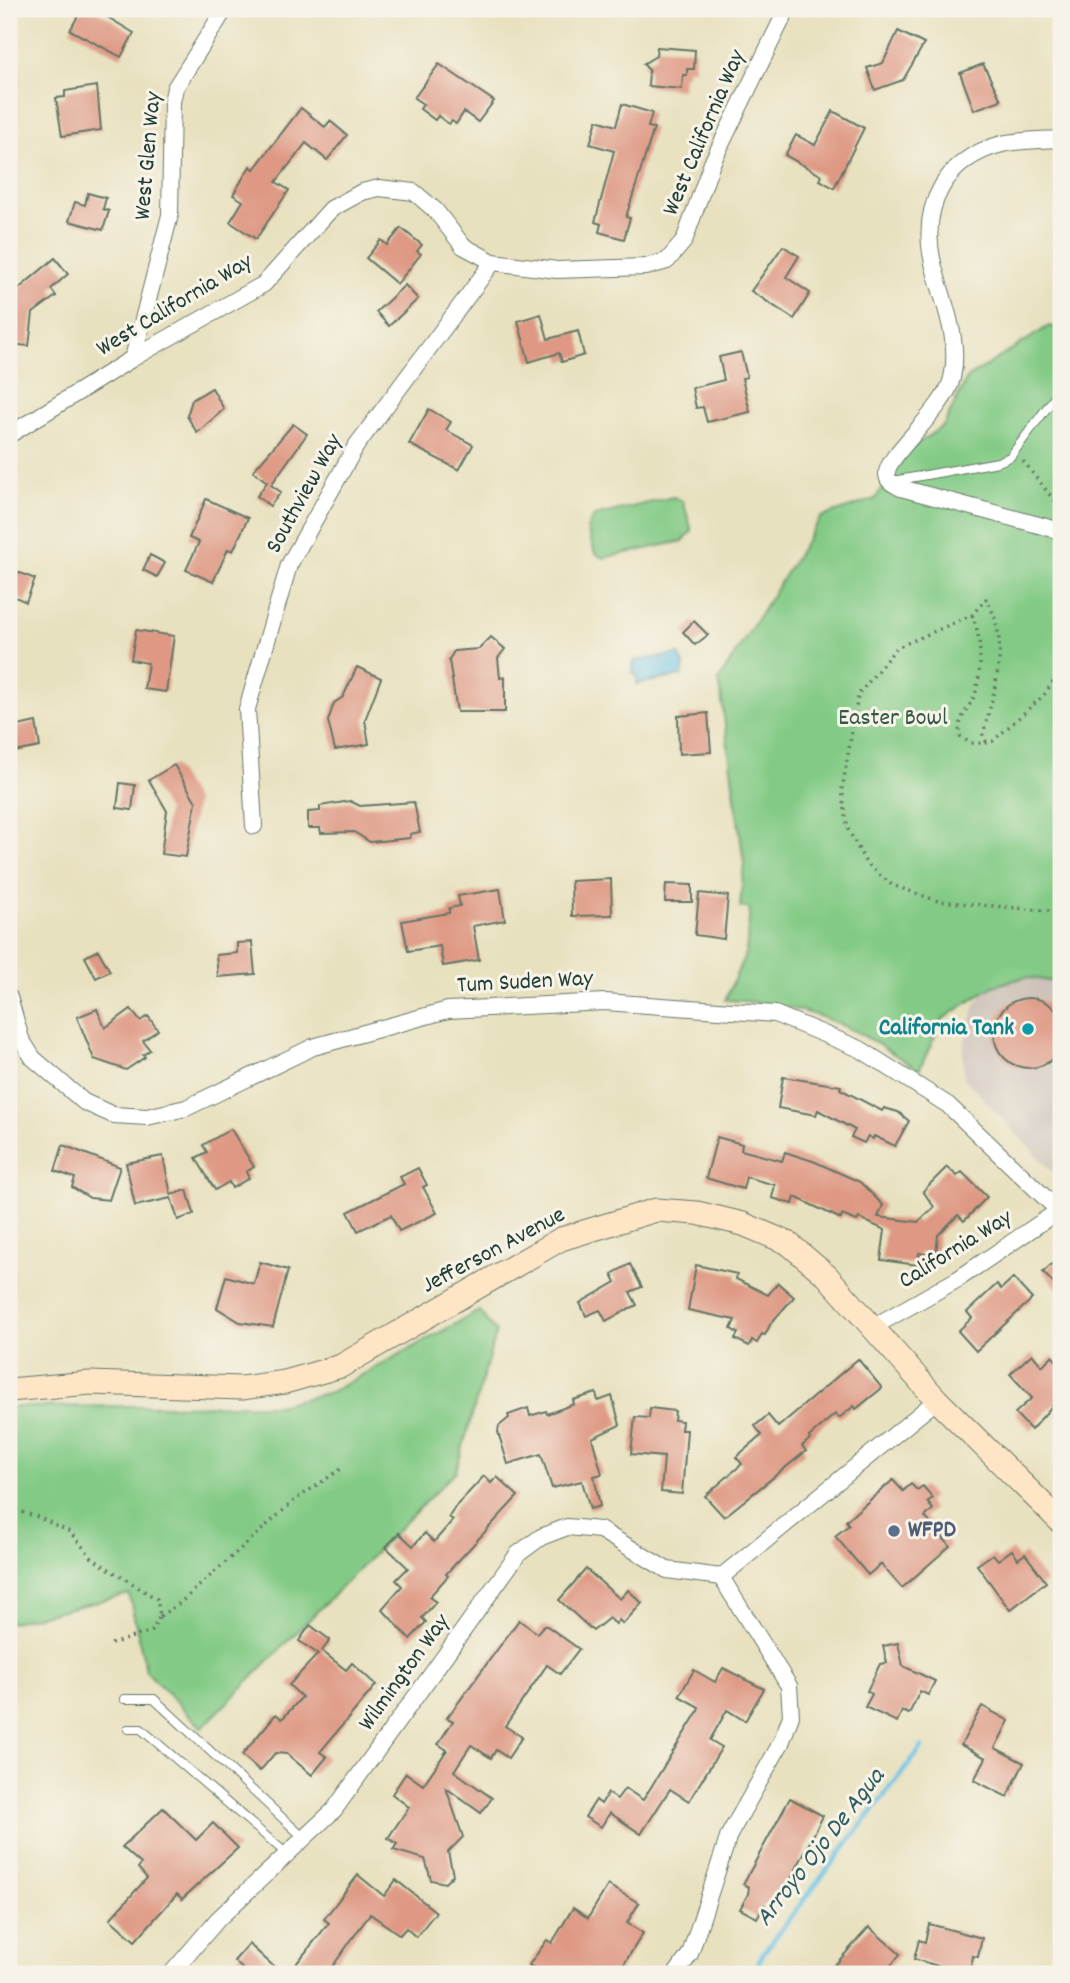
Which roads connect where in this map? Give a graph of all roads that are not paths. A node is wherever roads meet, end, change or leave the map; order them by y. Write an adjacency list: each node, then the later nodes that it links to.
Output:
1 (225, 9): 5 (street, West Glen Way)
2 (787, 9): 4 (street, West California Way)
3 (1061, 139): 8 (street)
4 (494, 262): 5 (street, West California Way); 10 (street, Southview Way)
5 (133, 358): 7 (street, West California Way)
6 (1061, 389): 8 (lane)
7 (9, 435)
8 (890, 482): 9 (street)
9 (1061, 531)
10 (254, 826)
11 (9, 998): 12 (street, Tum Suden Way)
12 (1060, 1210): 13 (street, California Way)
13 (873, 1327): 14 (street, Jefferson Avenue); 15 (street, Jefferson Avenue)
14 (9, 1390)
15 (937, 1400): 16 (street, Jefferson Avenue); 17 (street)
16 (1061, 1522)
17 (721, 1577): 20 (street, Wilmington Way); 23 (street)
18 (124, 1699): 20 (lane)
19 (128, 1728): 21 (lane)
20 (304, 1838): 21 (street, Wilmington Way)
21 (288, 1855): 22 (street, Wilmington Way)
22 (171, 1974)
23 (676, 1974)

